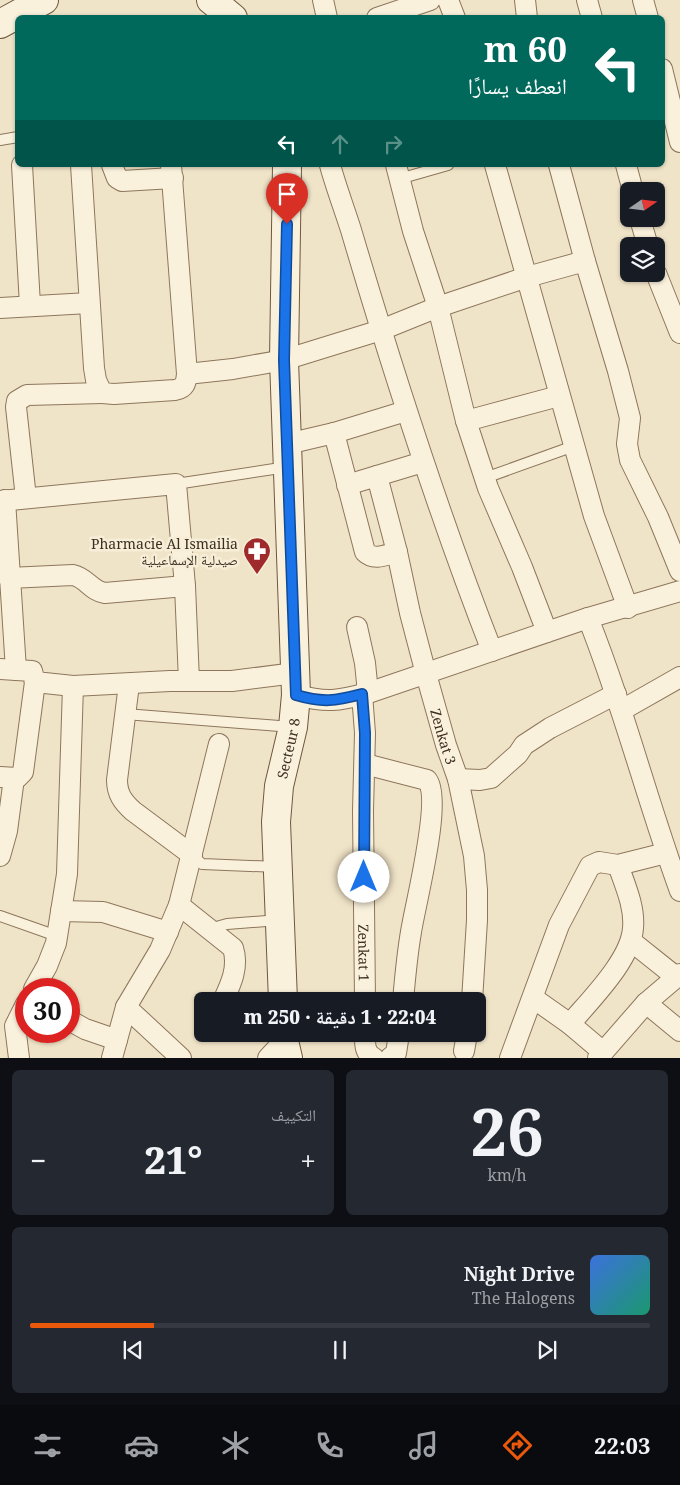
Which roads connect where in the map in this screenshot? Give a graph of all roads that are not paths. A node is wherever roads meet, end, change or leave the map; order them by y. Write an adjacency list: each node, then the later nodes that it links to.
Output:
1 (44, 0): 11 (street)
2 (211, 0): 12 (street)
3 (234, 0): 13 (street)
4 (323, 0): 14 (street)
5 (430, 0): 10 (street)
6 (448, 0): 16 (street)
7 (525, 0): 17 (street)
8 (586, 0): 18 (street)
9 (643, 0): 19 (street)
10 (398, 5): 15 (street)
11 (16, 15)
12 (229, 15)
13 (239, 15)
14 (326, 15)
15 (383, 15)
16 (454, 15)
17 (527, 15)
18 (591, 15)
19 (647, 15)
20 (15, 16): 21 (street)
21 (0, 24)
22 (665, 81): 25 (street)
23 (15, 138): 24 (lane)
24 (0, 140)
25 (680, 142)
26 (22, 167): 42 (street)
27 (81, 167): 41 (street)
28 (113, 167): 35 (street)
29 (287, 167): 47 (street, Secteur 8)
30 (331, 167): 45 (street)
31 (433, 167): 36 (lane)
32 (496, 167): 39 (street)
33 (560, 167): 38 (street)
34 (627, 167): 37 (street)
35 (172, 172): 48 (street)
36 (397, 172): 43 (street)
37 (631, 182)
38 (585, 261): 39 (street); 64 (street)
39 (526, 277): 43 (street); 50 (street)
40 (660, 282): 46 (street)
41 (89, 302): 42 (street); 49 (street)
42 (30, 305): 44 (street)
43 (438, 307): 45 (street); 52 (street)
44 (0, 308)
45 (381, 330): 47 (street); 51 (street)
46 (680, 333)
47 (284, 360): 48 (street); 55 (street, Secteur 8)
48 (187, 374): 49 (street)
49 (102, 393): 61 (street)
50 (559, 396): 52 (street); 54 (street)
51 (406, 411): 53 (street); 56 (street)
52 (466, 421): 58 (street)
53 (334, 433): 55 (street); 60 (street)
54 (574, 446): 58 (lane); 68 (street)
55 (287, 455): 59 (lane); 79 (street, Secteur 8)
56 (423, 462): 57 (street); 72 (street)
57 (377, 476): 60 (street); 63 (street, Zenkat 3)
58 (485, 478): 71 (street)
59 (176, 484): 61 (street); 66 (street)
60 (347, 485): 63 (street)
61 (26, 498): 62 (street)
62 (3, 500): 65 (street)
63 (397, 552): 74 (street, Zenkat 3)
64 (680, 571)
65 (10, 578): 66 (street); 73 (street)
66 (185, 586): 76 (street)
67 (680, 591): 68 (street)
68 (628, 608): 69 (street)
69 (588, 618): 71 (street); 82 (street)
70 (357, 627): 81 (street, Zenkat 1)
71 (547, 632): 72 (street)
72 (492, 651): 74 (street)
73 (8, 670): 77 (street)
74 (426, 674): 81 (street); 88 (street, Zenkat 3)
75 (680, 677): 82 (street)
76 (189, 681): 78 (street); 79 (street)
77 (35, 682): 80 (street); 87 (street)
78 (129, 684): 80 (street); 83 (street)
79 (296, 684): 81 (street); 84 (street, Secteur 8)
80 (73, 686): 97 (street)
81 (365, 694): 86 (street, Zenkat 1)
82 (619, 702): 88 (street); 90 (street)
83 (125, 714): 84 (lane); 91 (street)
84 (292, 728): 94 (street, Secteur 8)
85 (219, 744): 91 (street)
86 (365, 764): 108 (street, Zenkat 1); 109 (street)
87 (7, 778): 89 (street)
88 (458, 779): 110 (street, Zenkat 3)
89 (4, 824): 92 (street)
90 (666, 853): 93 (street); 95 (street)
91 (192, 855): 94 (lane); 96 (street)
92 (0, 856)
93 (618, 865): 103 (street); 111 (street)
94 (278, 867): 99 (street, Secteur 8)
95 (680, 891)
96 (179, 905): 100 (street); 101 (street)
97 (61, 911): 101 (street); 102 (street)
98 (0, 916): 102 (lane)
99 (279, 920): 100 (lane); 107 (street, Secteur 8)
100 (209, 929): 106 (street)
101 (168, 932): 113 (street)
102 (57, 936): 105 (street)
103 (631, 940): 104 (street); 114 (street)
104 (678, 976): 112 (street)
105 (40, 978)
106 (228, 992)
107 (283, 992)
108 (365, 992)
109 (404, 992)
110 (473, 992)
111 (533, 998): 114 (street); 124 (street)
112 (646, 1003): 116 (street); 120 (street)
113 (126, 1007): 119 (street); 122 (street)
114 (570, 1024): 120 (street)
115 (80, 1026): 119 (street)
116 (680, 1031)
117 (366, 1042): 123 (street)
118 (17, 1043): 121 (street)
119 (114, 1049)
120 (601, 1055)
121 (19, 1058)
122 (181, 1058)
123 (374, 1058)
124 (510, 1058)

